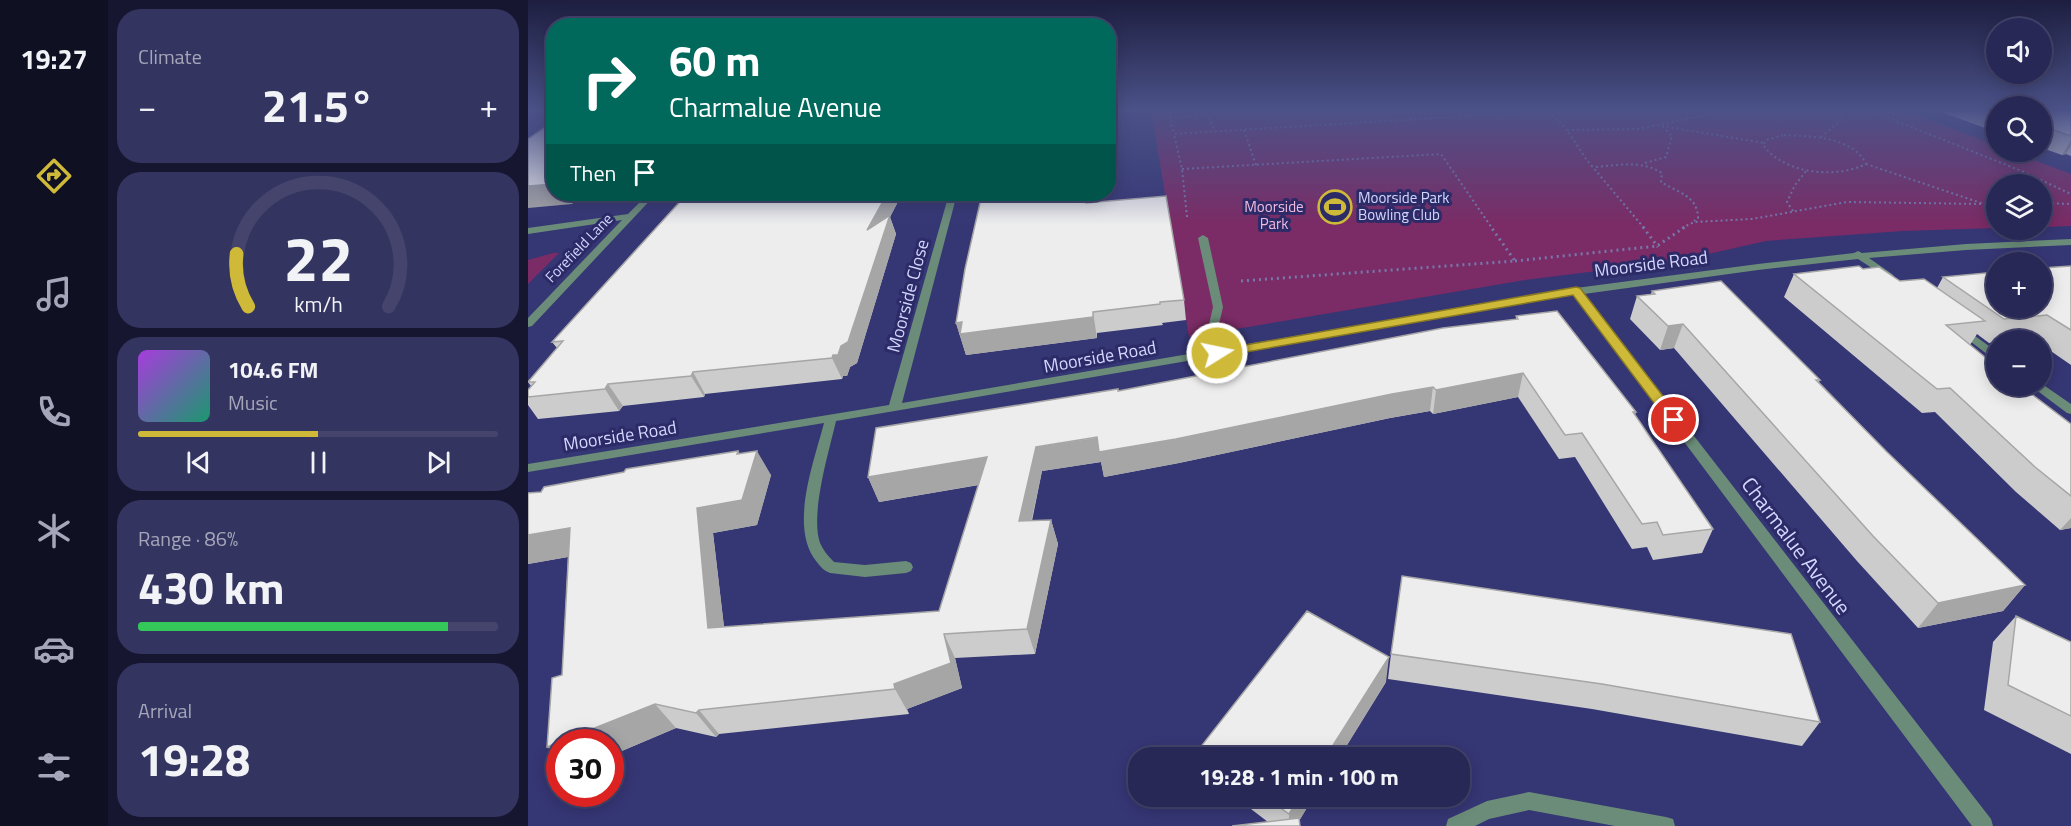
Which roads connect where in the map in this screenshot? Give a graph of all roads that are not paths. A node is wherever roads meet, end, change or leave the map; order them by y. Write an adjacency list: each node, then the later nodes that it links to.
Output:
1 (645, 201): 3 (street, Forefield Lane)
2 (951, 201): 15 (street, Moorside Close)
3 (631, 216): 4 (street); 11 (street, Forefield Lane)
4 (528, 231)
5 (1203, 238): 13 (street)
6 (2071, 242): 7 (street, Moorside Road)
7 (1858, 254): 8 (street); 9 (street, Moorside Road)
8 (1895, 281)
9 (1576, 291): 13 (street, Moorside Road); 22 (street, Charmalue Avenue)
10 (1950, 322): 12 (street)
11 (528, 324)
12 (1986, 349)
13 (1217, 353): 15 (street, Moorside Road)
14 (2051, 396): 16 (street)
15 (895, 406): 17 (street, Moorside Road)
16 (2071, 411)
17 (831, 419): 18 (street, Moorside Road); 19 (street)
18 (528, 468)
19 (906, 567)
20 (1455, 826): 21 (street)
21 (1666, 826)
22 (1983, 826)

